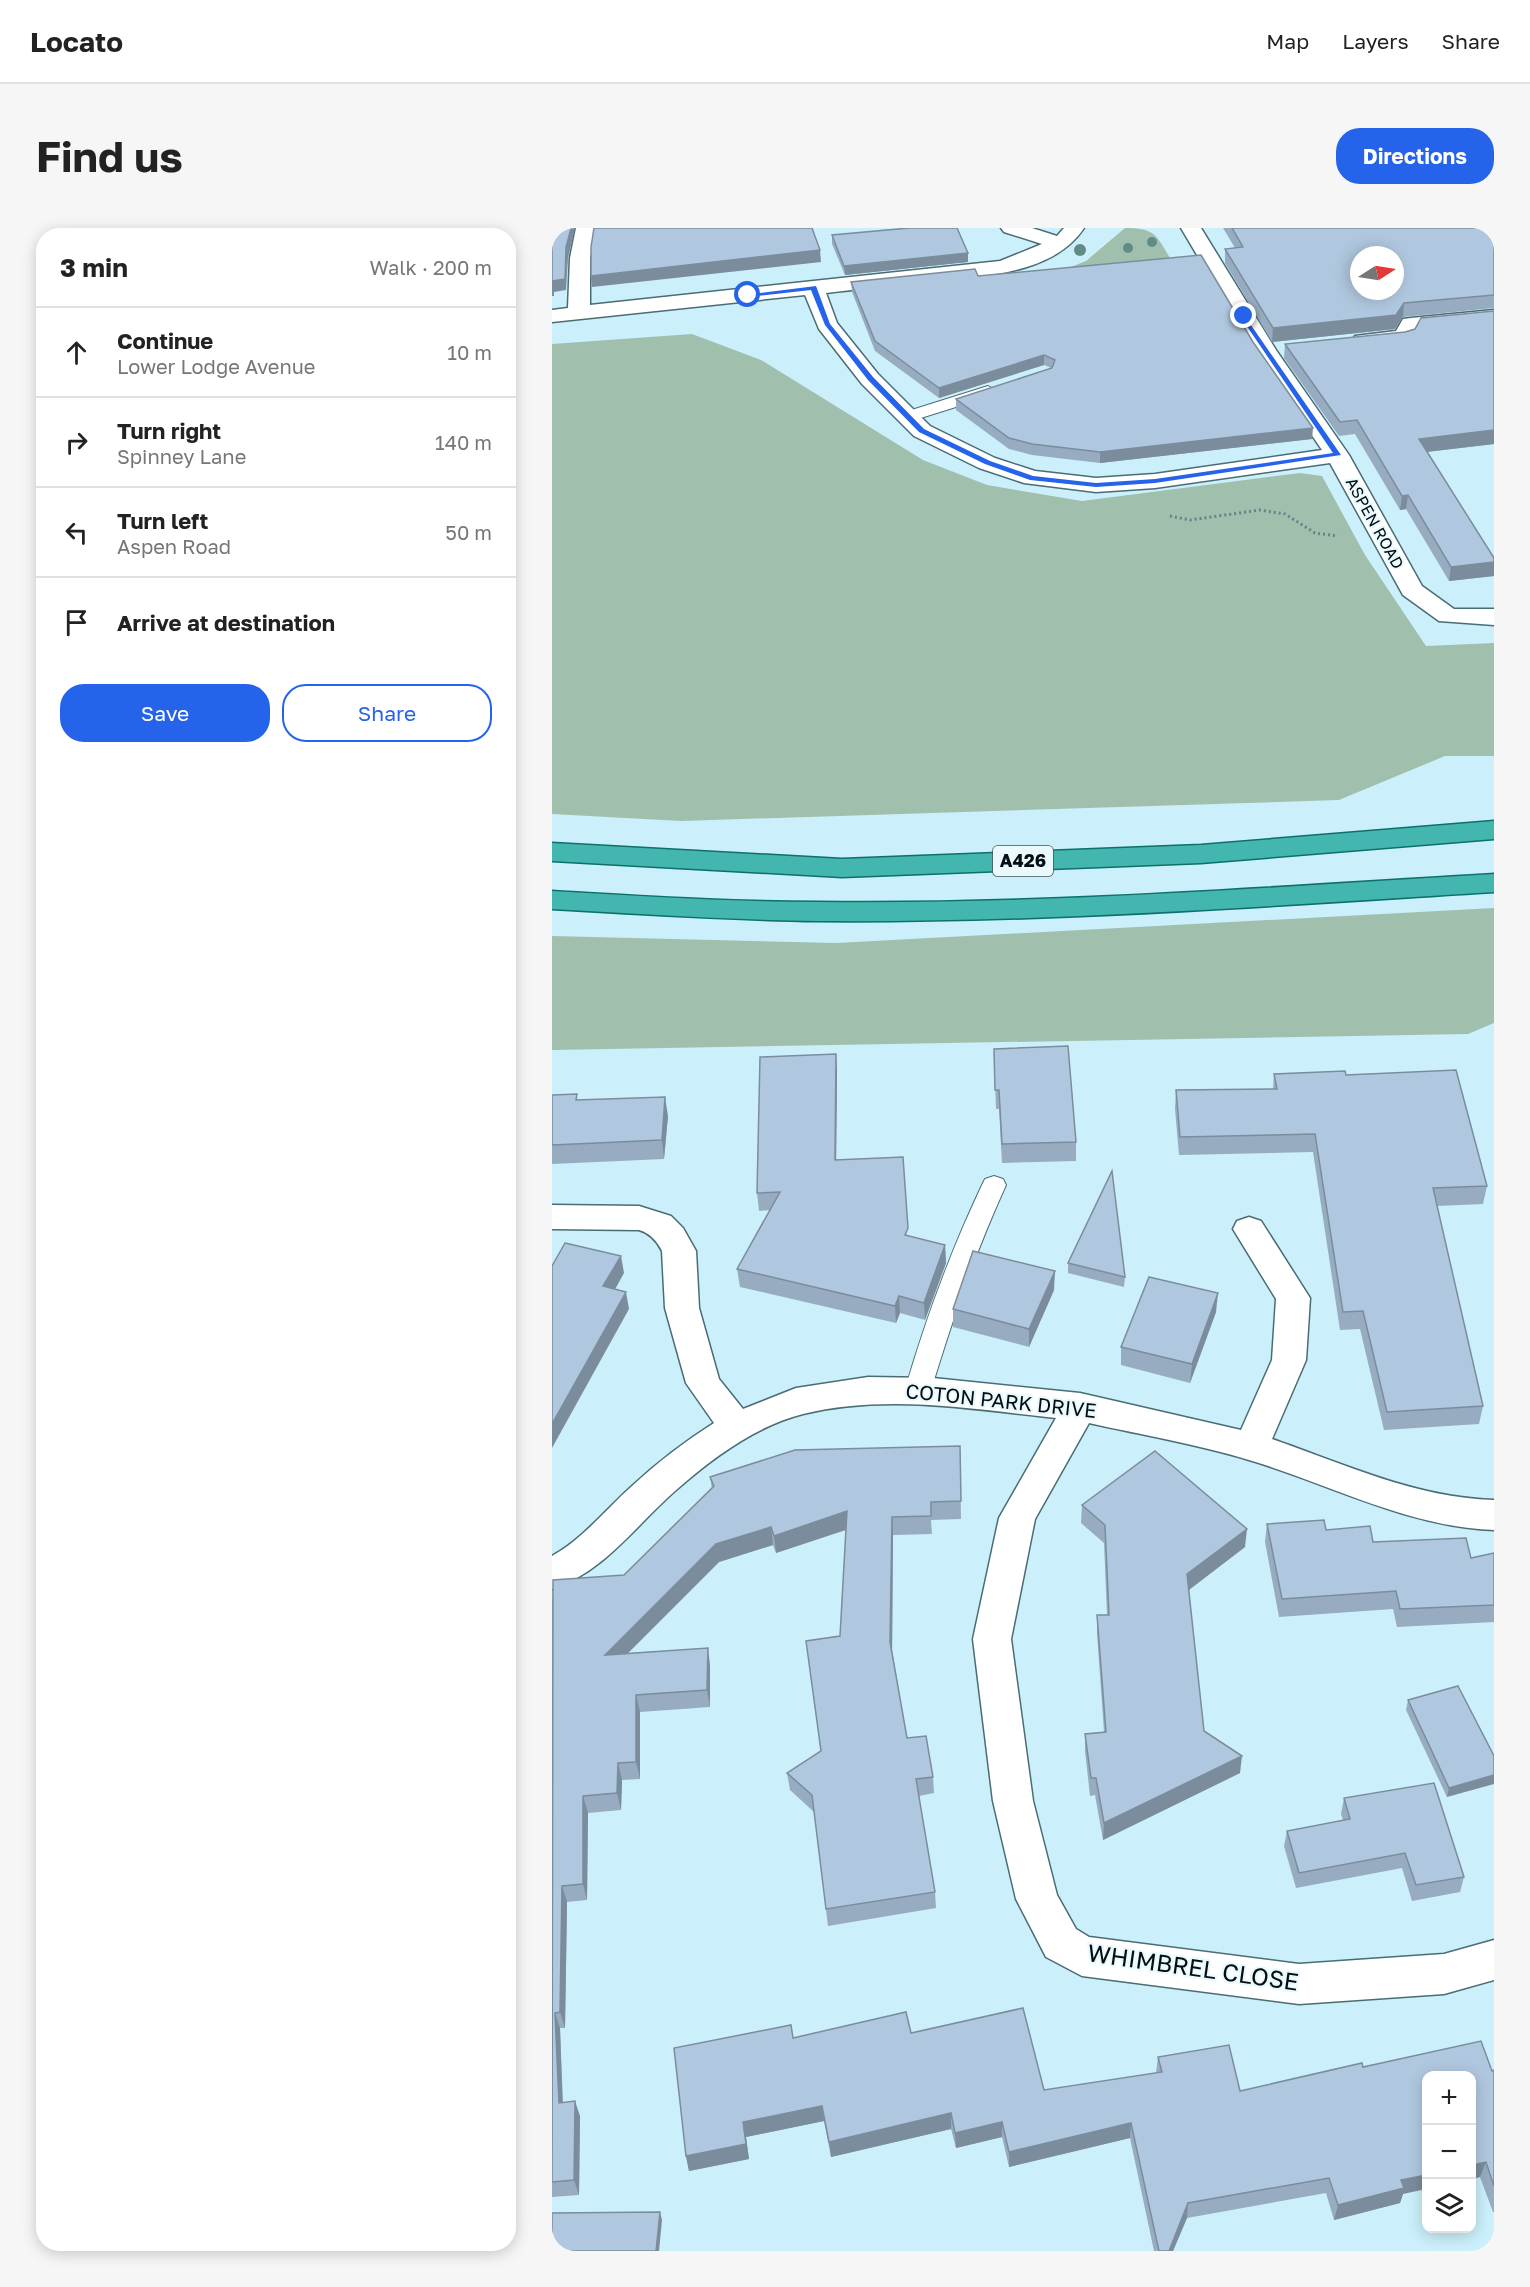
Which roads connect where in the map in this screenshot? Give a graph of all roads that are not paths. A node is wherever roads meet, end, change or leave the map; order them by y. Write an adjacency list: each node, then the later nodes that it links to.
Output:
1 (586, 228): 6 (street)
2 (1011, 228): 4 (street)
3 (1191, 228): 11 (street, ASPEN ROAD)
4 (1066, 236): 5 (street)
5 (813, 288): 6 (street); 13 (street)
6 (579, 312): 7 (street)
7 (552, 316)
8 (1494, 316): 9 (street)
9 (1345, 343)
10 (1288, 349): 11 (street)
11 (1265, 351): 14 (street, ASPEN ROAD)
12 (1003, 386): 13 (lane)
13 (908, 417): 14 (street)
14 (1337, 455): 15 (street, ASPEN ROAD)
15 (1494, 616)
16 (1494, 830): 17 (highway, A426)
17 (552, 852)
18 (1494, 883): 19 (highway)
19 (552, 900)
20 (994, 1185): 23 (lane)
21 (552, 1217): 25 (street)
22 (1249, 1229): 26 (street)
23 (918, 1390): 24 (street, COTON PARK DRIVE); 25 (street, COTON PARK DRIVE)
24 (1080, 1407): 26 (street, COTON PARK DRIVE); 29 (street, WHIMBREL CLOSE)
25 (736, 1427): 28 (street, COTON PARK DRIVE)
26 (1251, 1446): 27 (street, COTON PARK DRIVE)
27 (1494, 1515)
28 (552, 1574)
29 (1494, 1960)

